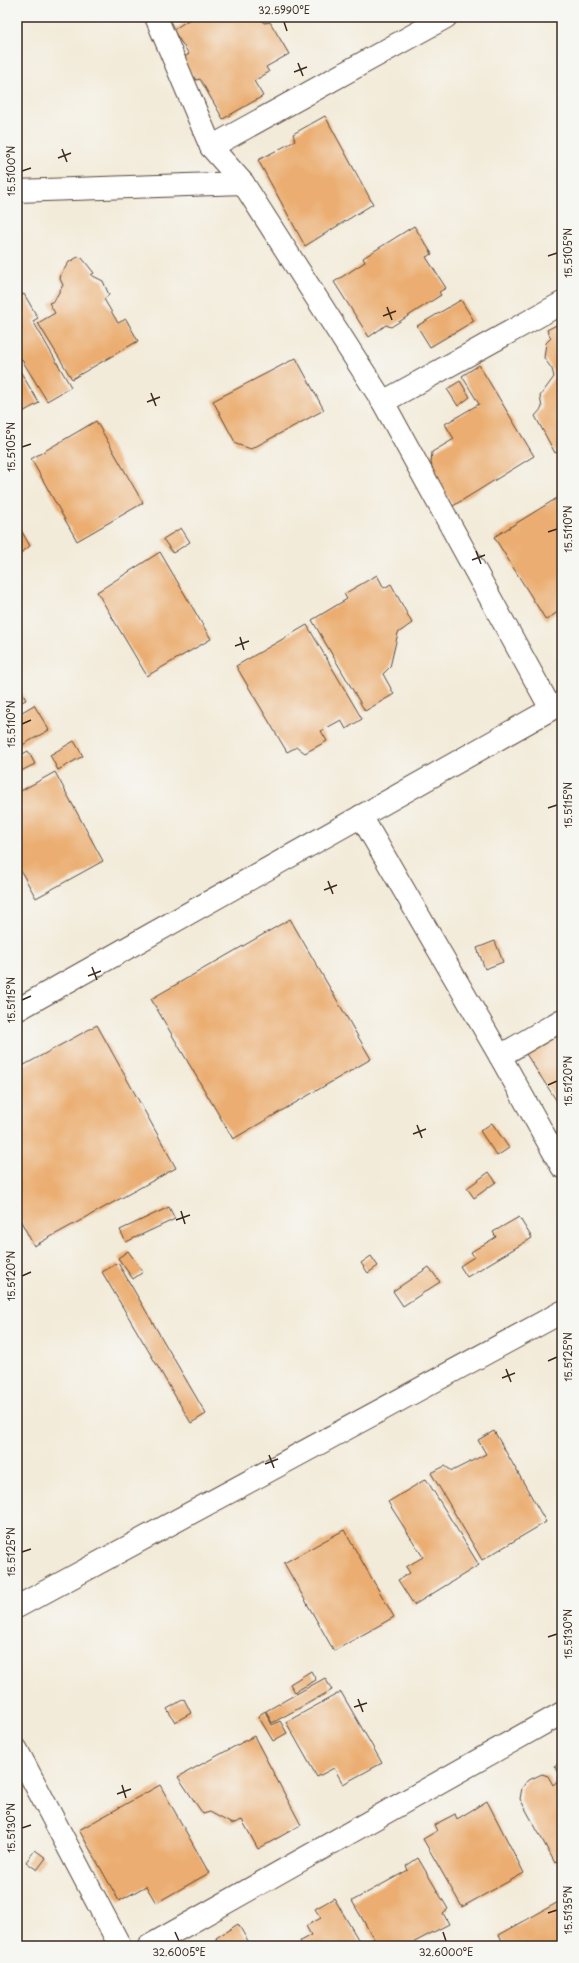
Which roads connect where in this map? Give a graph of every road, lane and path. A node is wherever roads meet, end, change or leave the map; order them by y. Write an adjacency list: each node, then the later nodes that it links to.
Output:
1 (156, 17): 3 (street)
2 (446, 17): 3 (street)
3 (211, 146): 4 (street)
4 (243, 183): 5 (street); 7 (street)
5 (17, 191)
6 (562, 302): 7 (street)
7 (383, 402): 8 (street)
8 (556, 706): 9 (street)
9 (360, 816): 10 (street); 12 (street)
10 (17, 1010)
11 (562, 1020): 12 (street)
12 (500, 1056): 13 (street)
13 (562, 1167)
14 (562, 1312): 15 (street)
15 (17, 1607)
16 (562, 1713): 19 (street)
17 (17, 1750): 18 (street)
18 (120, 1946)
19 (149, 1946)

